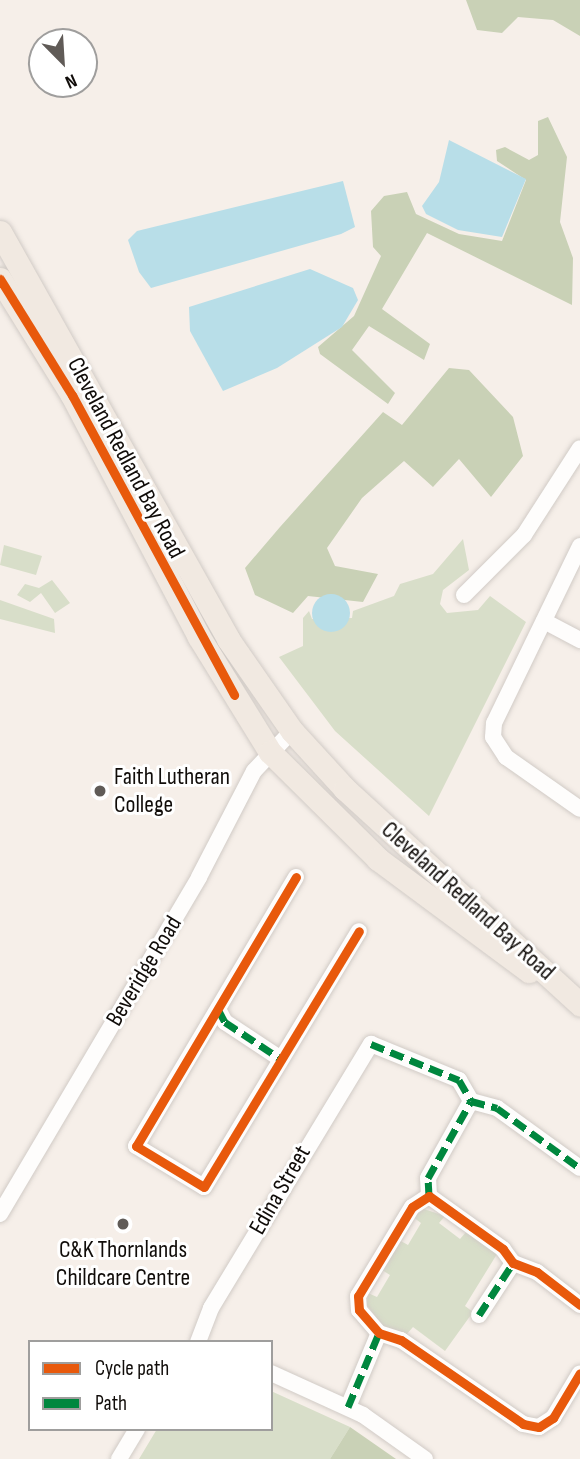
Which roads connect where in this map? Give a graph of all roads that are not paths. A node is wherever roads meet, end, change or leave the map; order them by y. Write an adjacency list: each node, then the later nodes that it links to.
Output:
1 (0, 232): 8 (highway, Cleveland Redland Bay Road)
2 (0, 279): 9 (highway, Cleveland Redland Bay Road)
3 (580, 448): 5 (street)
4 (580, 546): 6 (street)
5 (464, 595)
6 (544, 621): 7 (street); 10 (street)
7 (580, 640)
8 (292, 731): 9 (street, Beveridge Road); 13 (highway, Cleveland Redland Bay Road)
9 (270, 752): 13 (highway, Cleveland Redland Bay Road); 19 (street, Beveridge Road)
10 (580, 809)
11 (296, 877): 14 (street)
12 (359, 931): 15 (street)
13 (580, 1004)
14 (218, 1009): 15 (street); 15 (street)
15 (281, 1059)
16 (471, 1101): 17 (street); 18 (street); 24 (street, Edina Street)
17 (580, 1168)
18 (429, 1196): 20 (street); 23 (street)
19 (0, 1214)
20 (513, 1263): 21 (street); 22 (street)
21 (580, 1305)
22 (479, 1315)
23 (379, 1333): 25 (street); 27 (street)
24 (199, 1340)
25 (580, 1373)
26 (273, 1374): 27 (street)
27 (348, 1407): 30 (street)
28 (136, 1431): 29 (street)
29 (119, 1459)
30 (425, 1459)

